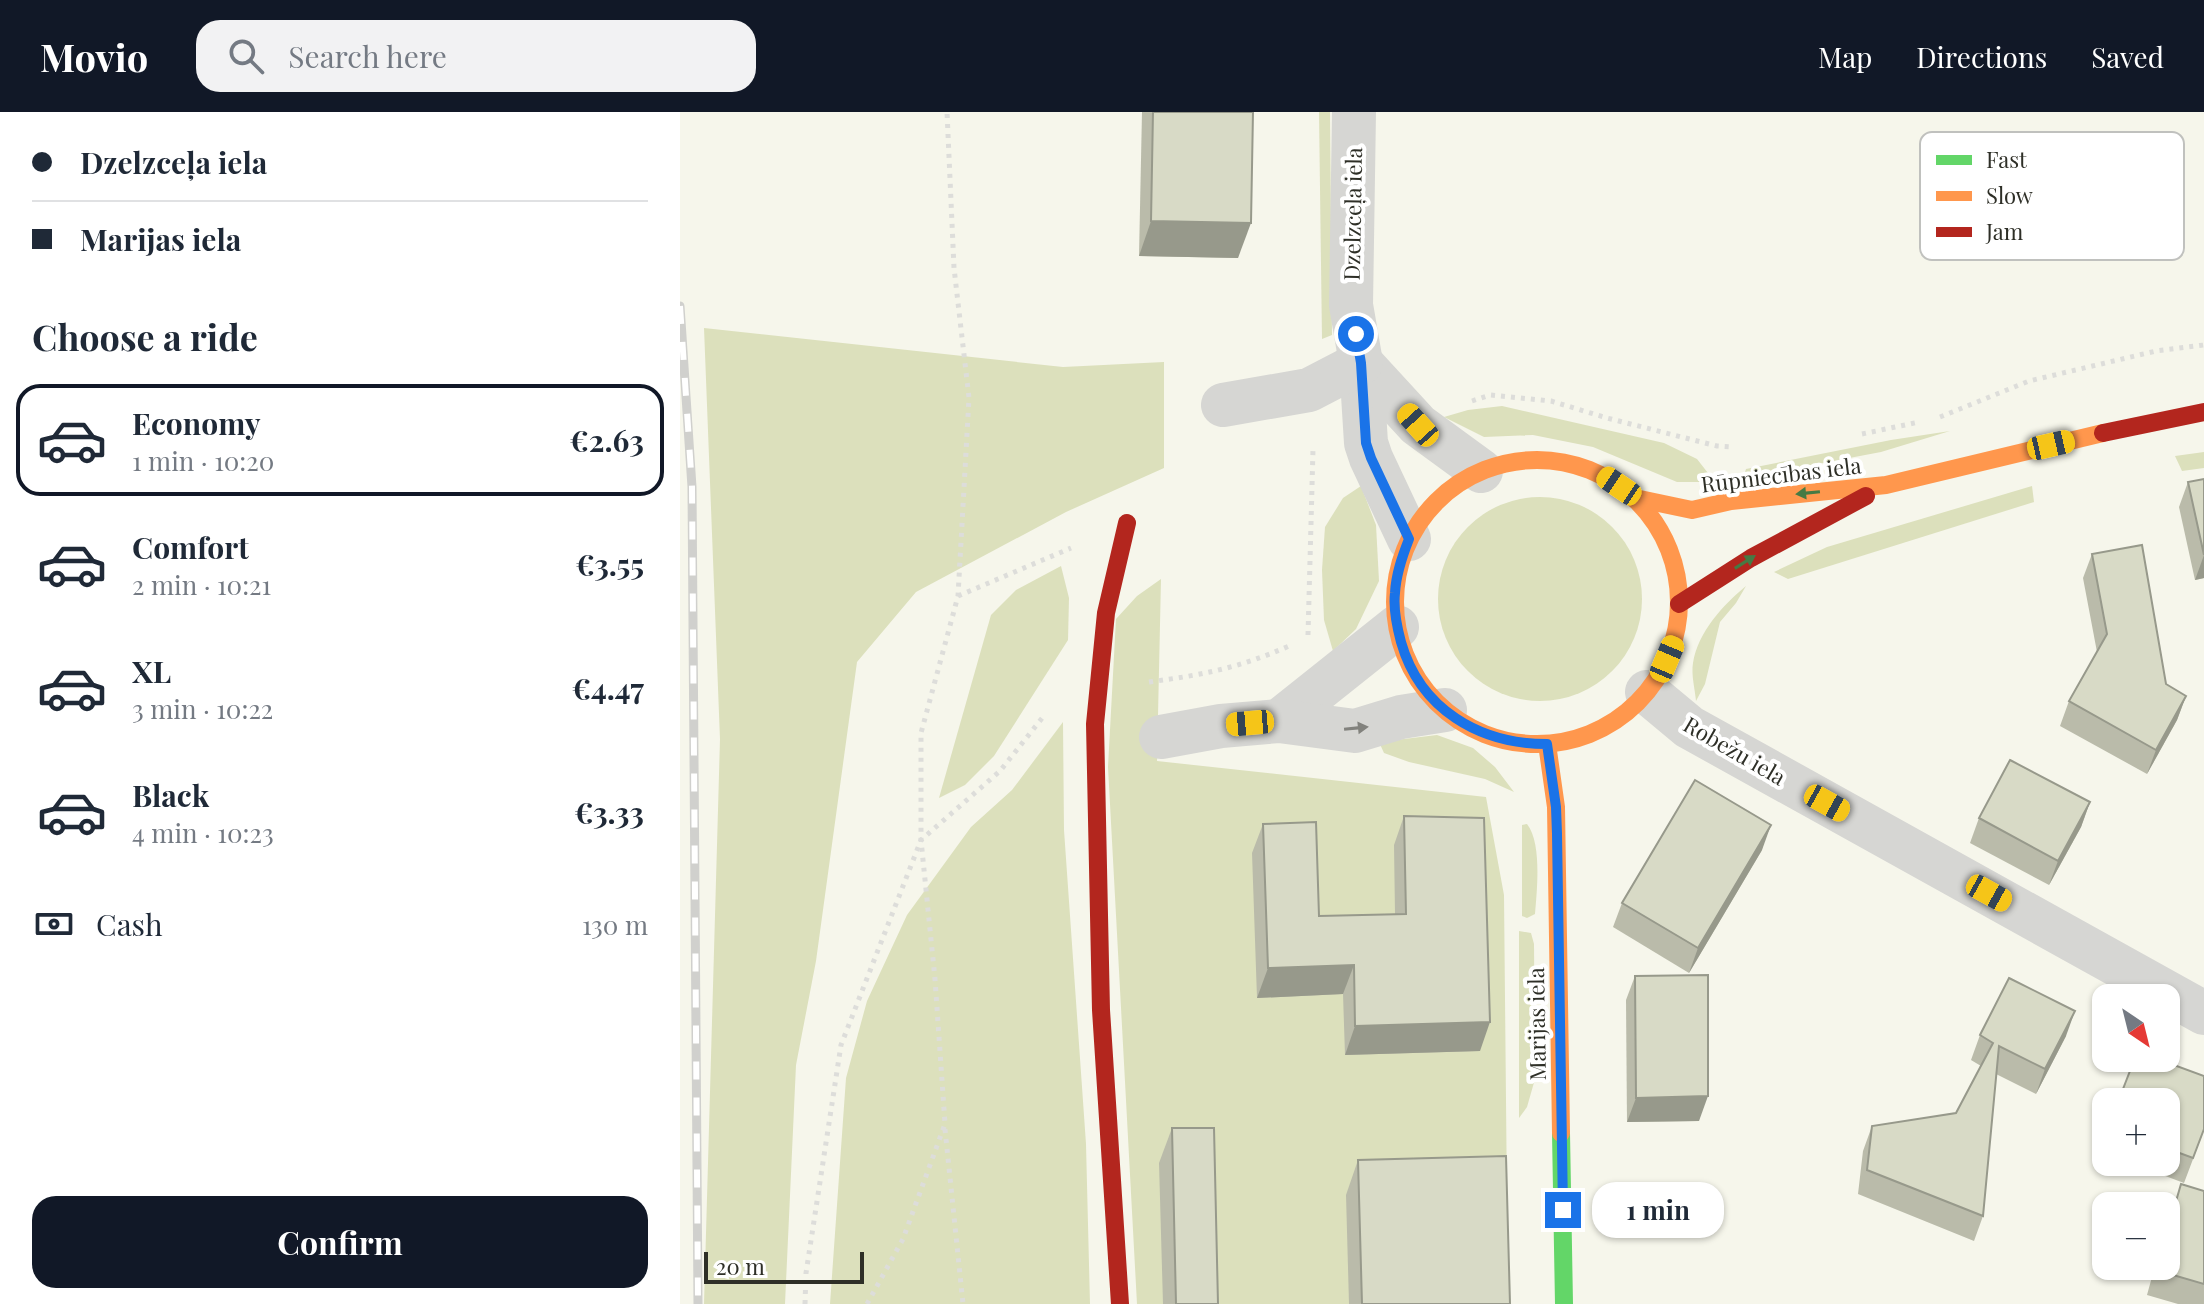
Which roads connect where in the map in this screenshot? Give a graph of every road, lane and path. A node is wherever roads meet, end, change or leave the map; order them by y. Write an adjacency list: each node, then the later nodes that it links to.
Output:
1 (947, 112): 16 (path)
2 (1354, 112): 4 (street, Dzelzceļa iela)
3 (2204, 345): 9 (path)
4 (1361, 363): 6 (street); 11 (street); 15 (street, Dzelzceļa iela)
5 (1462, 404): 10 (path)
6 (1223, 405)
7 (2204, 412): 12 (street, Rūpniecības iela)
8 (1312, 436): 19 (path)
9 (1852, 436)
10 (1747, 449)
11 (1481, 471): 13 (street); 15 (street)
12 (1886, 485): 13 (street, Rūpniecības iela, one-way to 13); 17 (street, Rūpniecības iela, one-way to 12)
13 (1635, 498): 17 (street)
14 (1127, 523): 16 (path); 34 (street)
15 (1409, 539): 18 (street)
16 (958, 596): 28 (path)
17 (1679, 604): 22 (street)
18 (1397, 627): 23 (street); 25 (street)
19 (1308, 637)
20 (1295, 643): 21 (path)
21 (1197, 676)
22 (1647, 692): 27 (street); 29 (street, Robežu iela)
23 (1445, 710): 25 (street, one-way to 23); 27 (street)
24 (1047, 712): 28 (path)
25 (1279, 721): 26 (street)
26 (1161, 737)
27 (1547, 744): 35 (street, Marijas iela)
28 (921, 840): 30 (path); 31 (path)
29 (2204, 1013)
30 (945, 1124): 32 (path); 33 (path)
31 (805, 1304)
32 (867, 1304)
33 (963, 1304)
34 (1120, 1304)
35 (1564, 1304)

